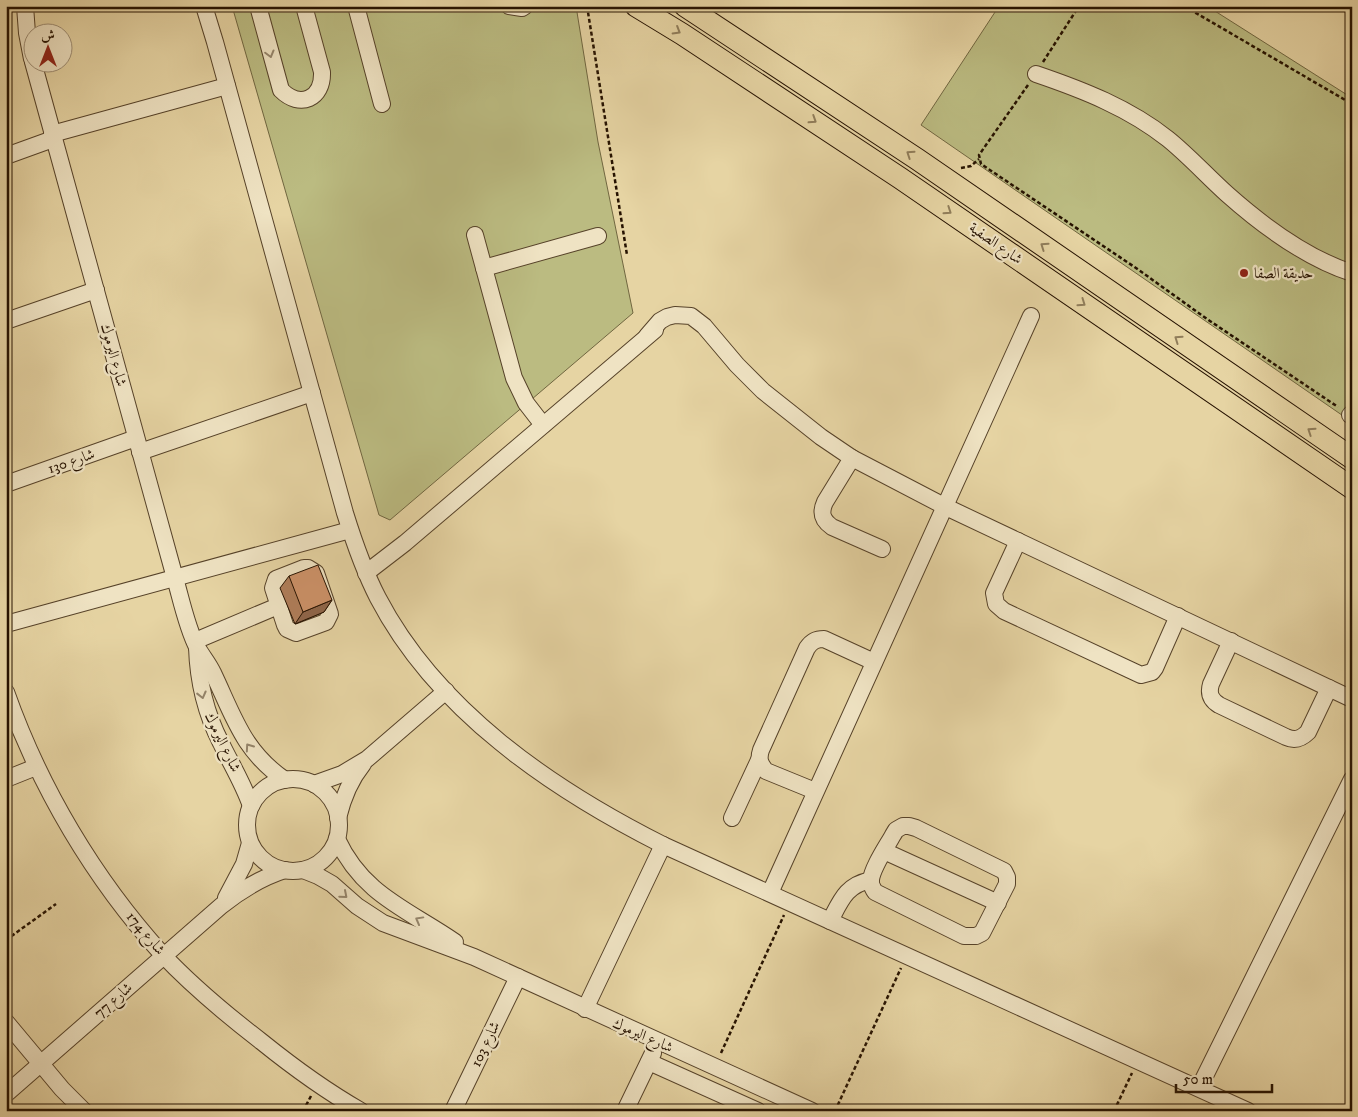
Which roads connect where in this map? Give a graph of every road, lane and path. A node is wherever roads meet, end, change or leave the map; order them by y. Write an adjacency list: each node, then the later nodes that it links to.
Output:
1 (25, 6): 12 (street, شارع اليرموك)
2 (204, 6): 15 (street)
3 (258, 6): 4 (street, one-way to 4)
4 (304, 6)
5 (356, 6): 16 (street)
6 (509, 6): 7 (street)
7 (525, 6)
8 (587, 6): 23 (path)
9 (636, 6): 36 (main road, شارع الصفية, one-way to 36)
10 (685, 6): 34 (main road, شارع الصفية, one-way to 10)
11 (1184, 6): 17 (path)
12 (26, 22)
13 (36, 72): 18 (street, شارع اليرموك)
14 (1036, 74): 25 (street)
15 (227, 86): 18 (street); 29 (street)
16 (382, 104)
17 (1352, 104)
18 (53, 136): 19 (street); 26 (street, شارع اليرموك)
19 (6, 156)
20 (983, 166): 30 (path)
21 (475, 236): 24 (street)
22 (598, 236): 24 (street)
23 (627, 255)
24 (484, 268): 31 (street)
25 (1352, 273)
26 (96, 290): 28 (street); 32 (street, شارع اليرموك)
27 (1032, 316): 37 (street)
28 (6, 321)
29 (312, 393): 32 (street, شارع 130); 38 (street)
30 (1351, 414)
31 (543, 425): 33 (street); 41 (street)
32 (138, 445): 35 (street, شارع 130); 42 (street, شارع اليرموك)
33 (852, 458): 37 (street); 40 (street)
34 (1352, 458)
35 (6, 484)
36 (1352, 488)
37 (946, 507): 39 (street); 48 (street)
38 (350, 530): 41 (street); 42 (street)
39 (1018, 540): 44 (street); 44 (street)
40 (882, 549)
41 (366, 573): 50 (street)
42 (175, 578): 45 (street); 47 (street, شارع اليرموك)
43 (278, 606): 47 (street)
44 (1178, 616): 46 (street)
45 (6, 624)
46 (1231, 641): 49 (street); 49 (street)
47 (196, 644): 58 (street, شارع اليرموك, one-way to 47); 61 (street, شارع اليرموك, one-way to 61)
48 (874, 662): 54 (street); 60 (street)
49 (1329, 688): 52 (street)
50 (446, 691): 53 (street); 66 (street)
51 (6, 692): 55 (street, شارع 174)
52 (1352, 699)
53 (367, 759): 59 (street); 62 (street)
54 (759, 760): 60 (street); 63 (street)
55 (36, 767): 56 (street); 78 (street, شارع 174)
56 (6, 778)
57 (1352, 779): 89 (street)
58 (284, 780): 59 (street); 61 (street)
59 (314, 784): 62 (street)
60 (815, 791): 71 (street)
61 (251, 806): 65 (street)
62 (338, 818): 64 (street)
63 (732, 818)
64 (337, 839): 69 (street); 80 (street, شارع اليرموك, one-way to 64)
65 (250, 843): 68 (street); 75 (street, شارع 77)
66 (663, 845): 71 (street); 82 (street)
67 (884, 851): 70 (street); 74 (street); 74 (street)
68 (285, 870): 69 (street); 75 (street, شارع 77)
69 (303, 870): 80 (street, شارع اليرموك, one-way to 80)
70 (871, 880): 74 (street); 76 (street)
71 (770, 893): 72 (street)
72 (789, 902): 76 (street); 88 (path)
73 (56, 904): 77 (path)
74 (998, 904)
75 (221, 906): 78 (street, شارع 77)
76 (830, 921): 79 (street)
77 (6, 940)
78 (164, 956): 87 (street, شارع 77); 92 (street, شارع 174)
79 (907, 956): 85 (street); 97 (path)
80 (474, 957): 81 (street, شارع اليرموك)
81 (518, 977): 82 (street, شارع اليرموك); 93 (street, شارع 103)
82 (585, 1009): 84 (street, شارع اليرموك)
83 (6, 1022): 87 (street)
84 (659, 1042): 86 (street); 88 (street, شارع اليرموك)
85 (1137, 1060): 89 (street); 98 (path)
86 (648, 1062): 94 (street); 95 (street)
87 (40, 1064): 90 (street, شارع 77); 91 (street)
88 (715, 1067): 96 (street, شارع اليرموك)
89 (1199, 1088): 99 (street)
90 (6, 1094)
91 (84, 1111)
92 (361, 1111)
93 (453, 1111)
94 (625, 1111)
95 (758, 1111)
96 (812, 1111)
97 (834, 1111)
98 (1114, 1111)
99 (1248, 1111)

